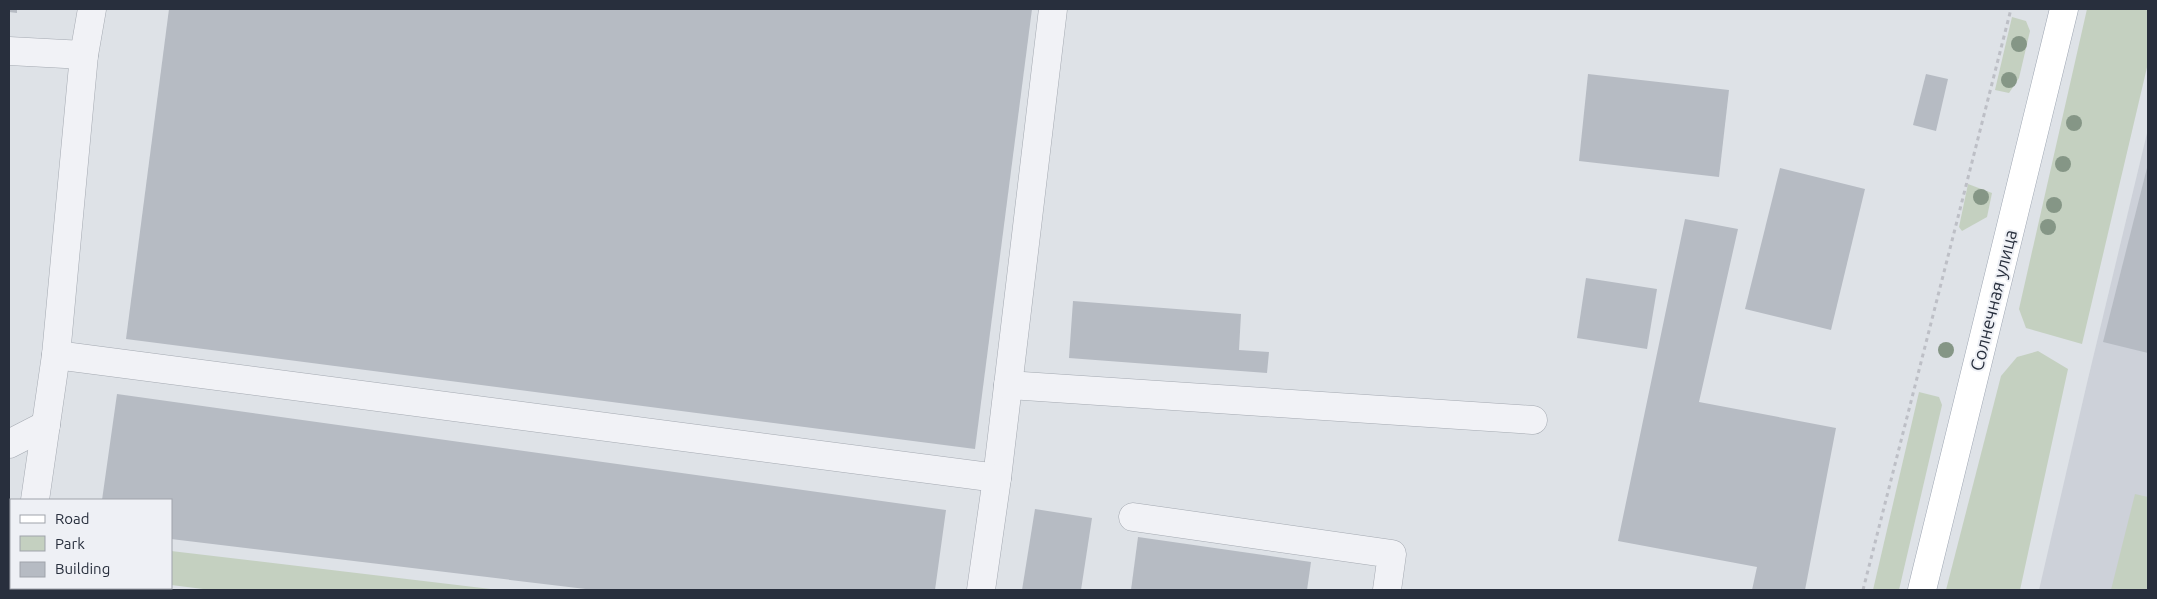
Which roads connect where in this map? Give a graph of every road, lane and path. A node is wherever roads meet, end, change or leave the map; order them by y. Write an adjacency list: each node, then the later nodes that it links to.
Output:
1 (92, 9): 6 (lane)
2 (1053, 9): 8 (lane)
3 (2011, 9): 17 (path)
4 (2064, 9): 18 (main road, Солнечная улица)
5 (9, 51): 6 (lane)
6 (84, 55): 7 (lane)
7 (56, 355): 10 (lane); 12 (lane)
8 (1008, 384): 9 (lane); 12 (lane)
9 (1533, 420)
10 (46, 426): 11 (lane); 13 (lane)
11 (9, 444)
12 (997, 478): 15 (lane)
13 (35, 499)
14 (1133, 518): 16 (lane)
15 (981, 590)
16 (1387, 590)
17 (1863, 590)
18 (1922, 590)

